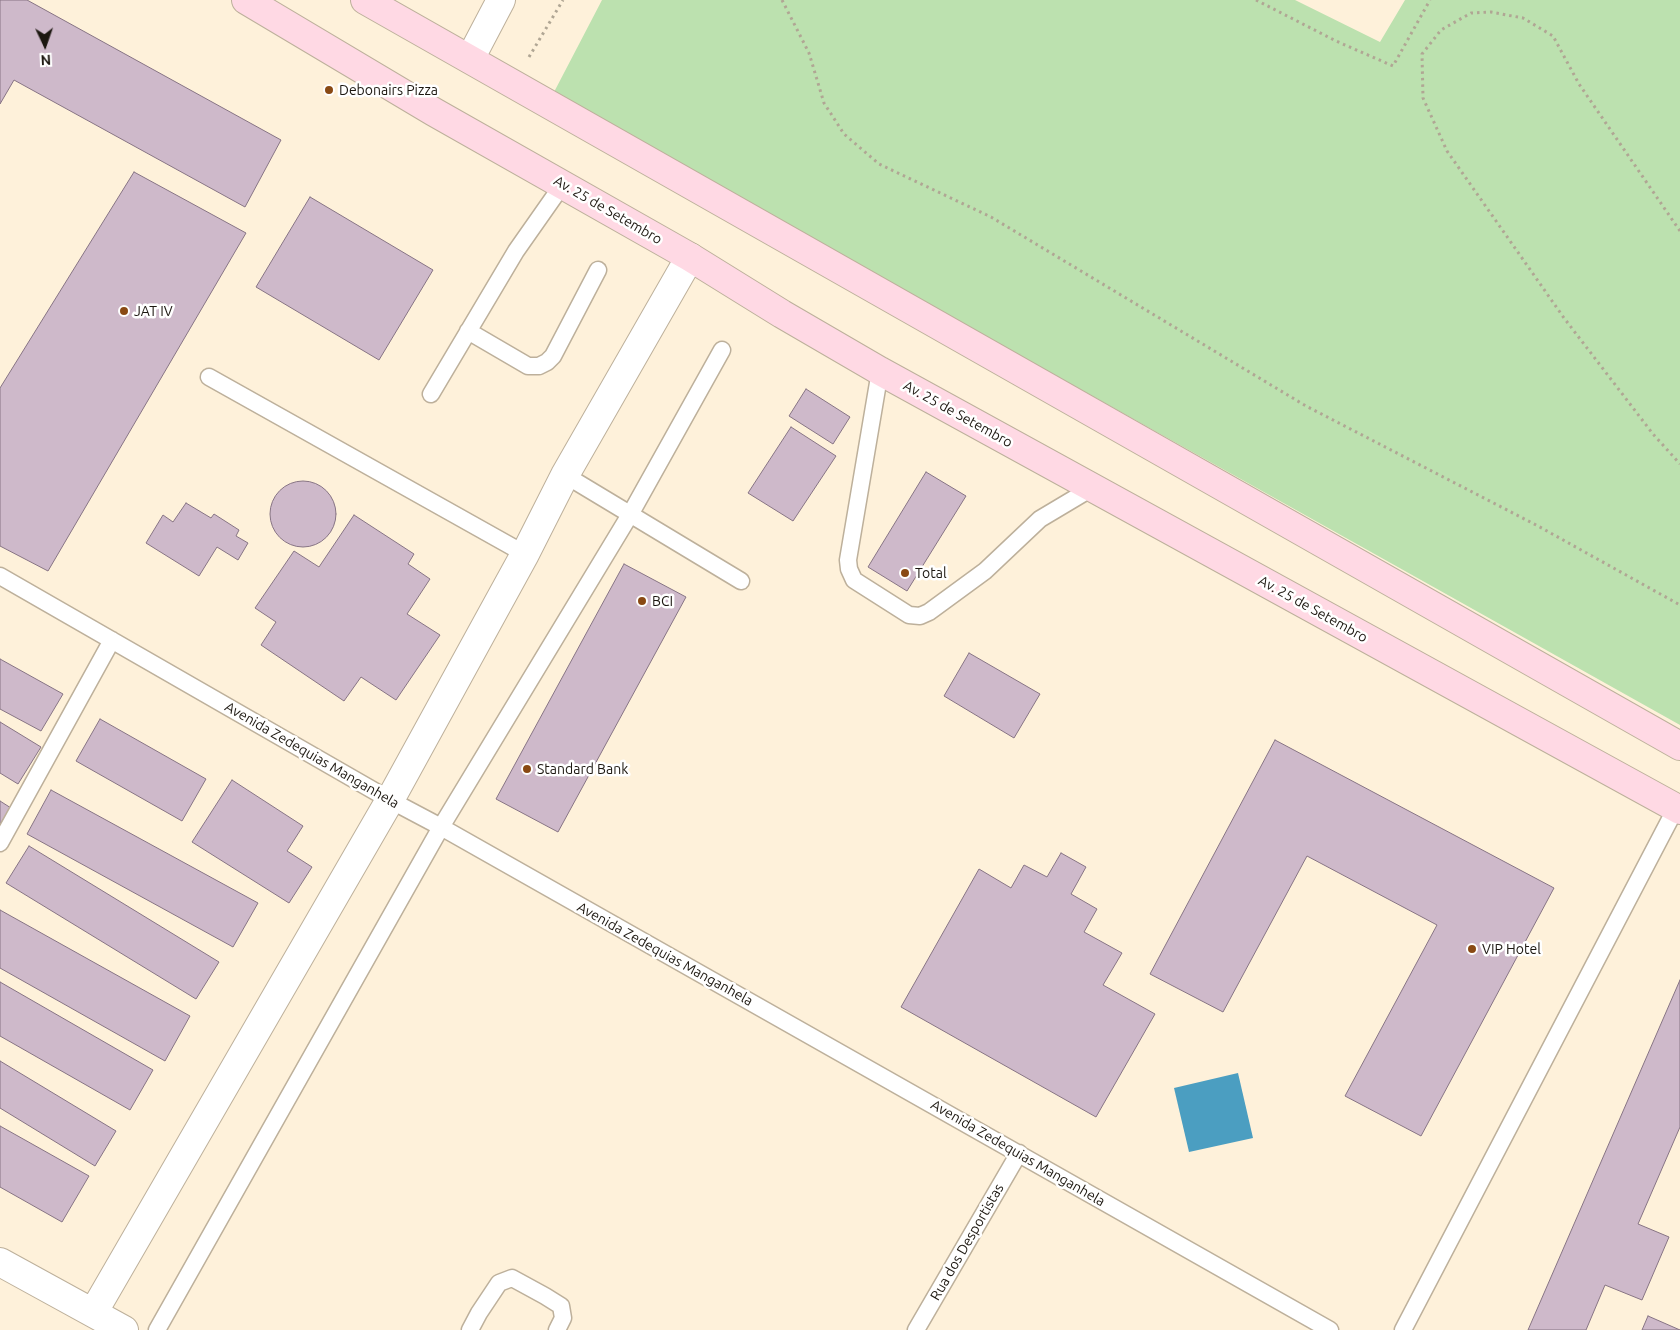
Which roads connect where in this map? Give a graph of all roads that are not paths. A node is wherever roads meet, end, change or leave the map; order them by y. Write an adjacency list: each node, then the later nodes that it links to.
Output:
1 (246, 0): 5 (main road, Av. 25 de Setembro)
2 (365, 0): 4 (main road)
3 (501, 0): 4 (street)
4 (470, 59): 20 (main road)
5 (563, 184): 6 (main road, Av. 25 de Setembro); 8 (lane)
6 (690, 257): 10 (main road, Av. 25 de Setembro); 13 (street)
7 (598, 270): 8 (lane)
8 (468, 332): 12 (lane)
9 (722, 350): 15 (lane)
10 (880, 371): 14 (main road, Av. 25 de Setembro); 14 (lane)
11 (209, 377): 16 (lane)
12 (431, 394)
13 (565, 475): 15 (lane); 16 (street)
14 (1092, 488): 22 (main road, Av. 25 de Setembro)
15 (631, 513): 18 (lane); 23 (lane)
16 (525, 554): 21 (street)
17 (0, 576): 19 (lane, Avenida Zedequias Manganhela)
18 (741, 581)
19 (112, 640): 21 (lane, Avenida Zedequias Manganhela); 24 (lane)
20 (1680, 746)
21 (390, 800): 23 (lane, Avenida Zedequias Manganhela); 27 (street)
22 (1678, 809): 34 (lane)
23 (441, 827): 25 (lane, Avenida Zedequias Manganhela); 29 (lane)
24 (0, 843)
25 (1019, 1153): 32 (lane, Rua dos Desportistas); 33 (lane, Avenida Zedequias Manganhela)
26 (0, 1262): 27 (street)
27 (93, 1313): 28 (street)
28 (124, 1330)
29 (157, 1330)
30 (470, 1330): 31 (lane)
31 (557, 1330)
32 (916, 1330)
33 (1330, 1330)
34 (1403, 1330)

